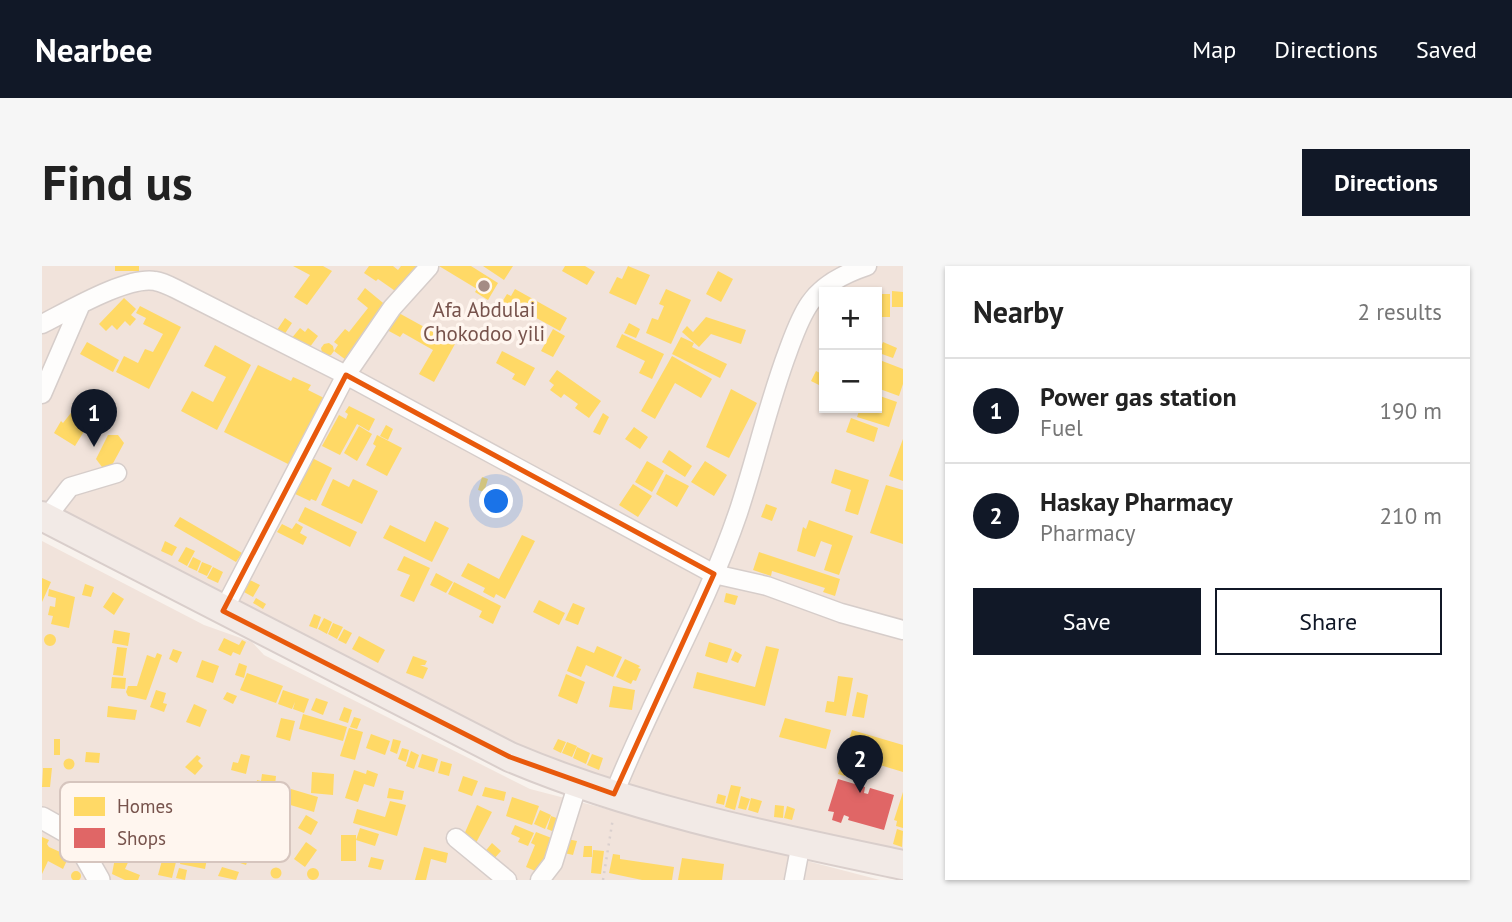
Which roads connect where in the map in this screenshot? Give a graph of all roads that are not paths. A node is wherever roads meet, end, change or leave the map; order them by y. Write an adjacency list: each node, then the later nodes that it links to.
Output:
1 (867, 266): 9 (street)
2 (429, 267): 5 (street)
3 (81, 304): 4 (street); 5 (street); 6 (street)
4 (42, 324)
5 (346, 376): 9 (street); 10 (street)
6 (42, 394)
7 (117, 473): 8 (street)
8 (44, 517): 10 (highway)
9 (714, 574): 11 (street); 13 (street)
10 (223, 611): 12 (highway)
11 (903, 630)
12 (578, 783): 13 (highway); 22 (street)
13 (614, 794): 17 (highway)
14 (42, 818): 15 (street)
15 (60, 828)
16 (456, 838): 21 (street)
17 (801, 844): 19 (highway); 23 (street)
18 (89, 862): 20 (street)
19 (903, 865)
20 (99, 880)
21 (507, 880)
22 (540, 880)
23 (794, 880)

